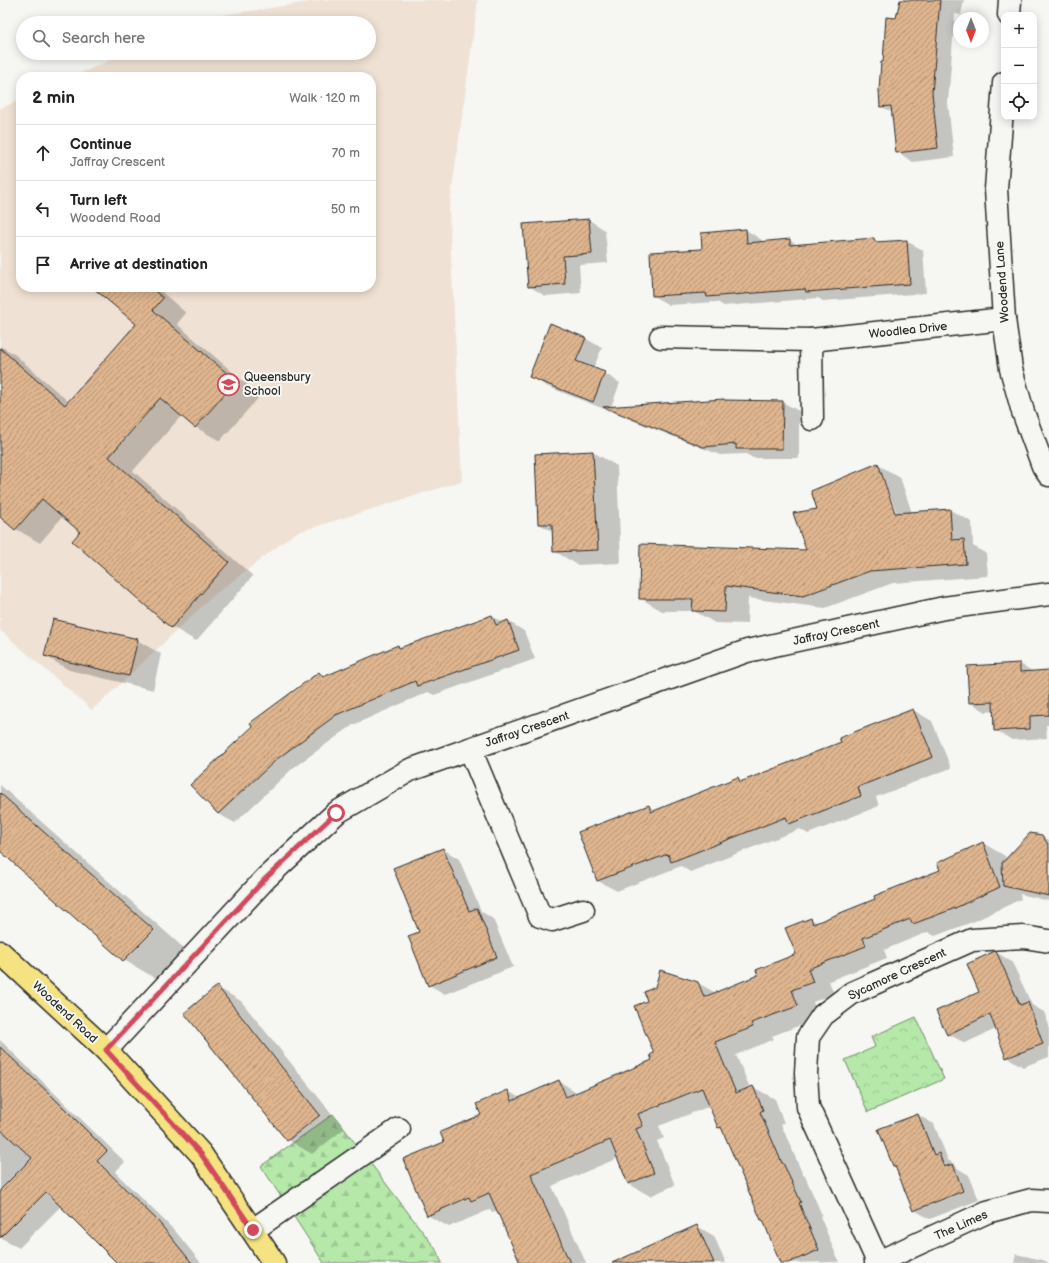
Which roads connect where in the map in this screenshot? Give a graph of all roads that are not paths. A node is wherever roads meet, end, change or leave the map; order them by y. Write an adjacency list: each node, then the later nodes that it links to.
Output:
1 (1010, 0): 2 (street)
2 (1009, 12)
3 (1004, 84): 4 (street, Woodend Lane)
4 (1004, 319): 6 (street, Woodlea Drive); 8 (street, Woodend Lane)
5 (661, 337): 6 (street, Woodlea Drive)
6 (811, 340): 7 (street)
7 (812, 419)
8 (1049, 475)
9 (1049, 594): 10 (street, Jaffray Crescent)
10 (470, 749): 11 (street); 14 (street, Jaffray Crescent)
11 (583, 910)
12 (1049, 941): 19 (street, Sycamore Crescent)
13 (0, 952): 14 (main road, Woodend Road)
14 (106, 1050): 17 (main road, Woodend Road)
15 (399, 1129): 17 (street)
16 (1049, 1201): 19 (street, The Limes)
17 (253, 1230): 18 (main road, Woodend Road)
18 (274, 1263)
19 (877, 1263)

